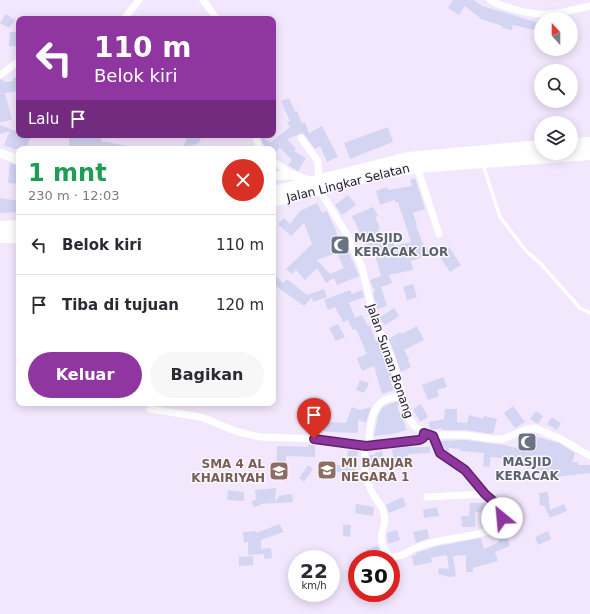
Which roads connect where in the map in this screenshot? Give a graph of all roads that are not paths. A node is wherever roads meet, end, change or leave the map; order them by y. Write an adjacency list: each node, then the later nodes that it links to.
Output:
1 (139, 0): 5 (street)
2 (203, 0): 6 (street)
3 (490, 0): 4 (street)
4 (590, 6)
5 (128, 16)
6 (215, 16)
7 (16, 63): 8 (street)
8 (0, 75)
9 (301, 138): 22 (street)
10 (590, 143): 11 (highway)
11 (578, 144)
12 (534, 148): 14 (highway, Jalan Lingkar Selatan)
13 (0, 153): 16 (street)
14 (517, 154): 15 (highway, Jalan Lingkar Selatan); 17 (highway, Jalan Lingkar Selatan); 22 (highway, Jalan Lingkar Selatan)
15 (590, 154)
16 (16, 159)
17 (482, 162): 19 (highway, Jalan Lingkar Selatan); 30 (lane)
18 (276, 163): 20 (street)
19 (417, 166): 22 (highway, Jalan Lingkar Selatan); 27 (street)
20 (293, 175): 21 (street); 22 (street)
21 (276, 176)
22 (317, 184): 23 (highway, Jalan Lingkar Selatan); 24 (highway, Jalan Lingkar Selatan); 31 (street, Jalan Sunan Bonang)
23 (276, 191)
24 (276, 200)
25 (16, 226): 26 (highway)
26 (0, 227)
27 (439, 234)
28 (0, 237): 29 (highway)
29 (16, 237)
30 (590, 313)
31 (401, 396): 33 (street, Jalan Sunan Bonang); 35 (street)
32 (150, 409): 35 (street)
33 (424, 433): 34 (street, Jalan Sunan Bonang); 35 (street)
34 (433, 436): 36 (street, Jalan Sunan Bonang); 37 (street)
35 (367, 446): 37 (street)
36 (590, 456)
37 (485, 494): 38 (street)
38 (427, 497)

